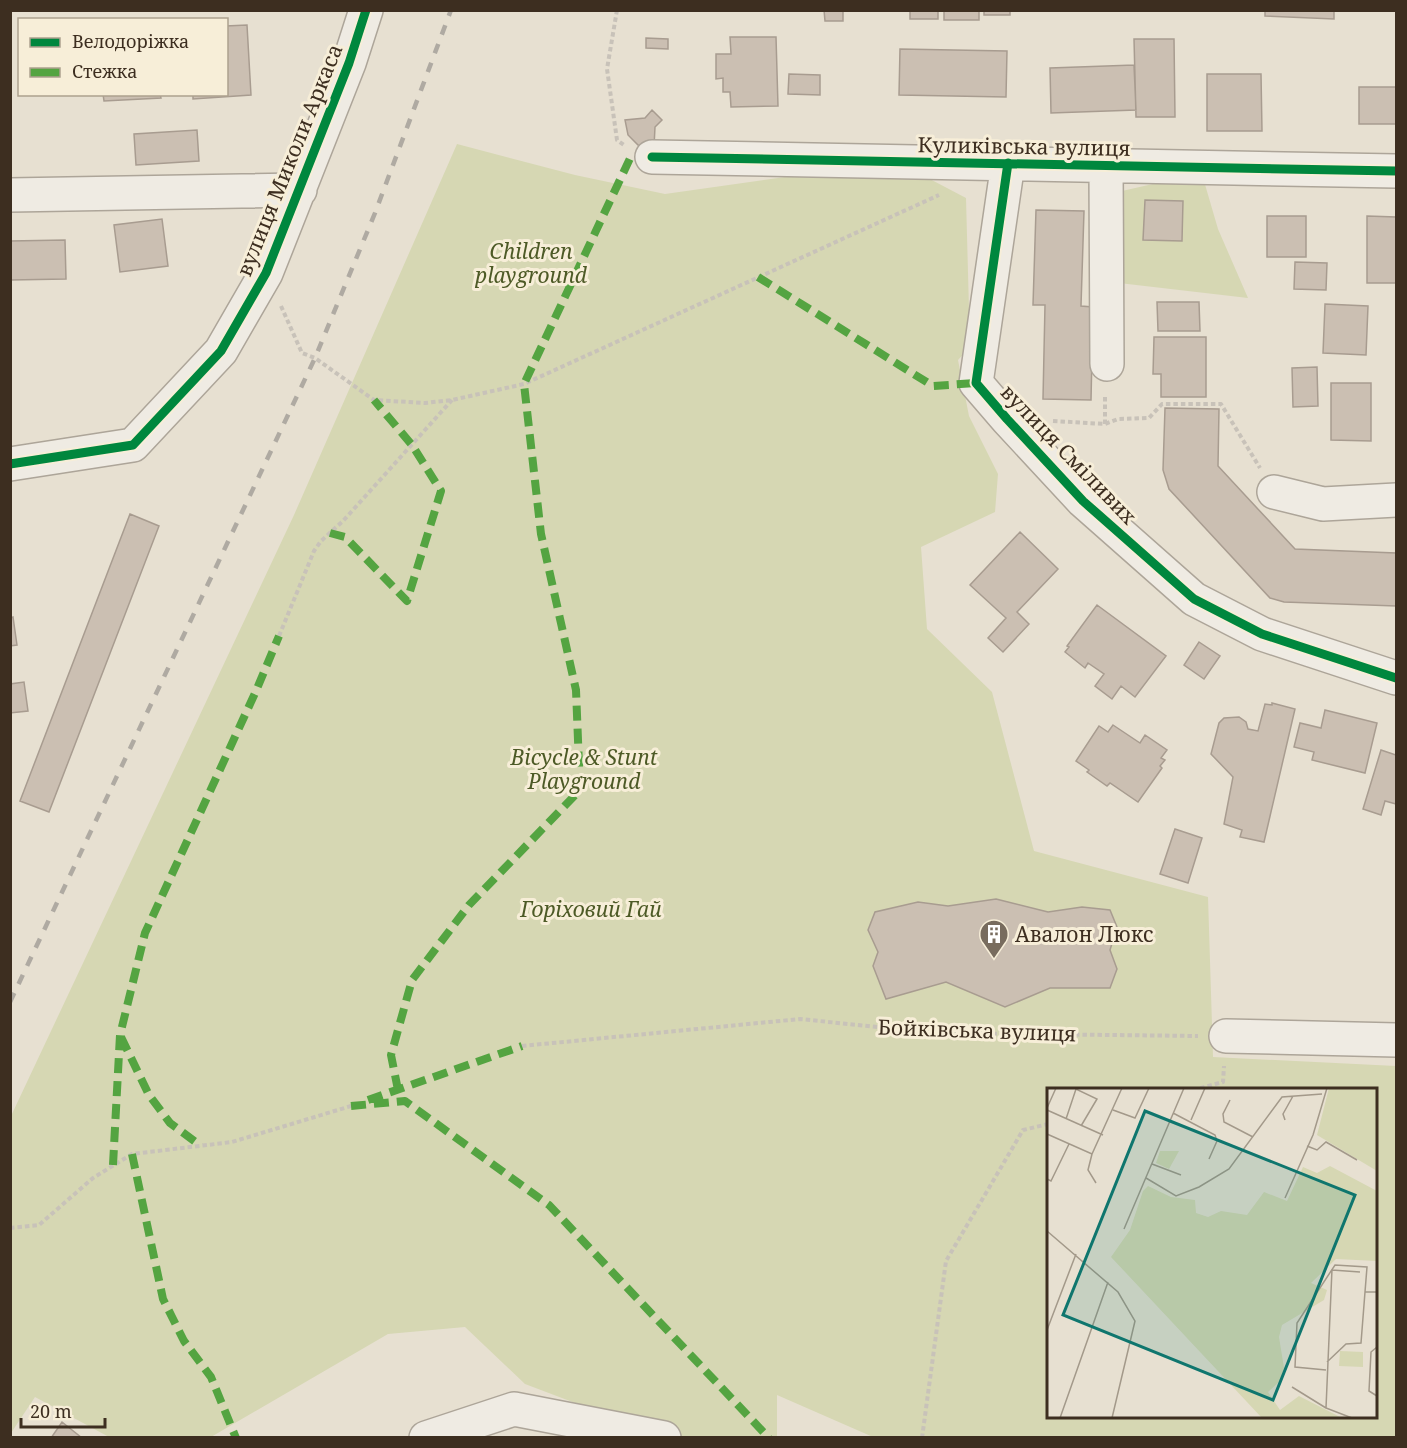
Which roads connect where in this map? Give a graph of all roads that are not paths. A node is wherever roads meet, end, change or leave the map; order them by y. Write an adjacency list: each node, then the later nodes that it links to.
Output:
1 (366, 10): 6 (street, вулиця Миколи Аркаса)
2 (652, 157): 3 (street, Куликівська вулиця)
3 (1008, 163): 4 (street, Куликівська вулиця); 12 (street, вулиця Сміливих)
4 (1106, 167): 5 (street, Куликівська вулиця); 8 (street)
5 (1396, 171)
6 (300, 190): 7 (street); 9 (street, вулиця Миколи Аркаса)
7 (10, 195)
8 (1107, 364)
9 (10, 464)
10 (1274, 492): 11 (street)
11 (1396, 500)
12 (1396, 678)
13 (1396, 1040): 14 (street)
14 (1225, 1050)
15 (426, 1437): 16 (street)
16 (664, 1437)

